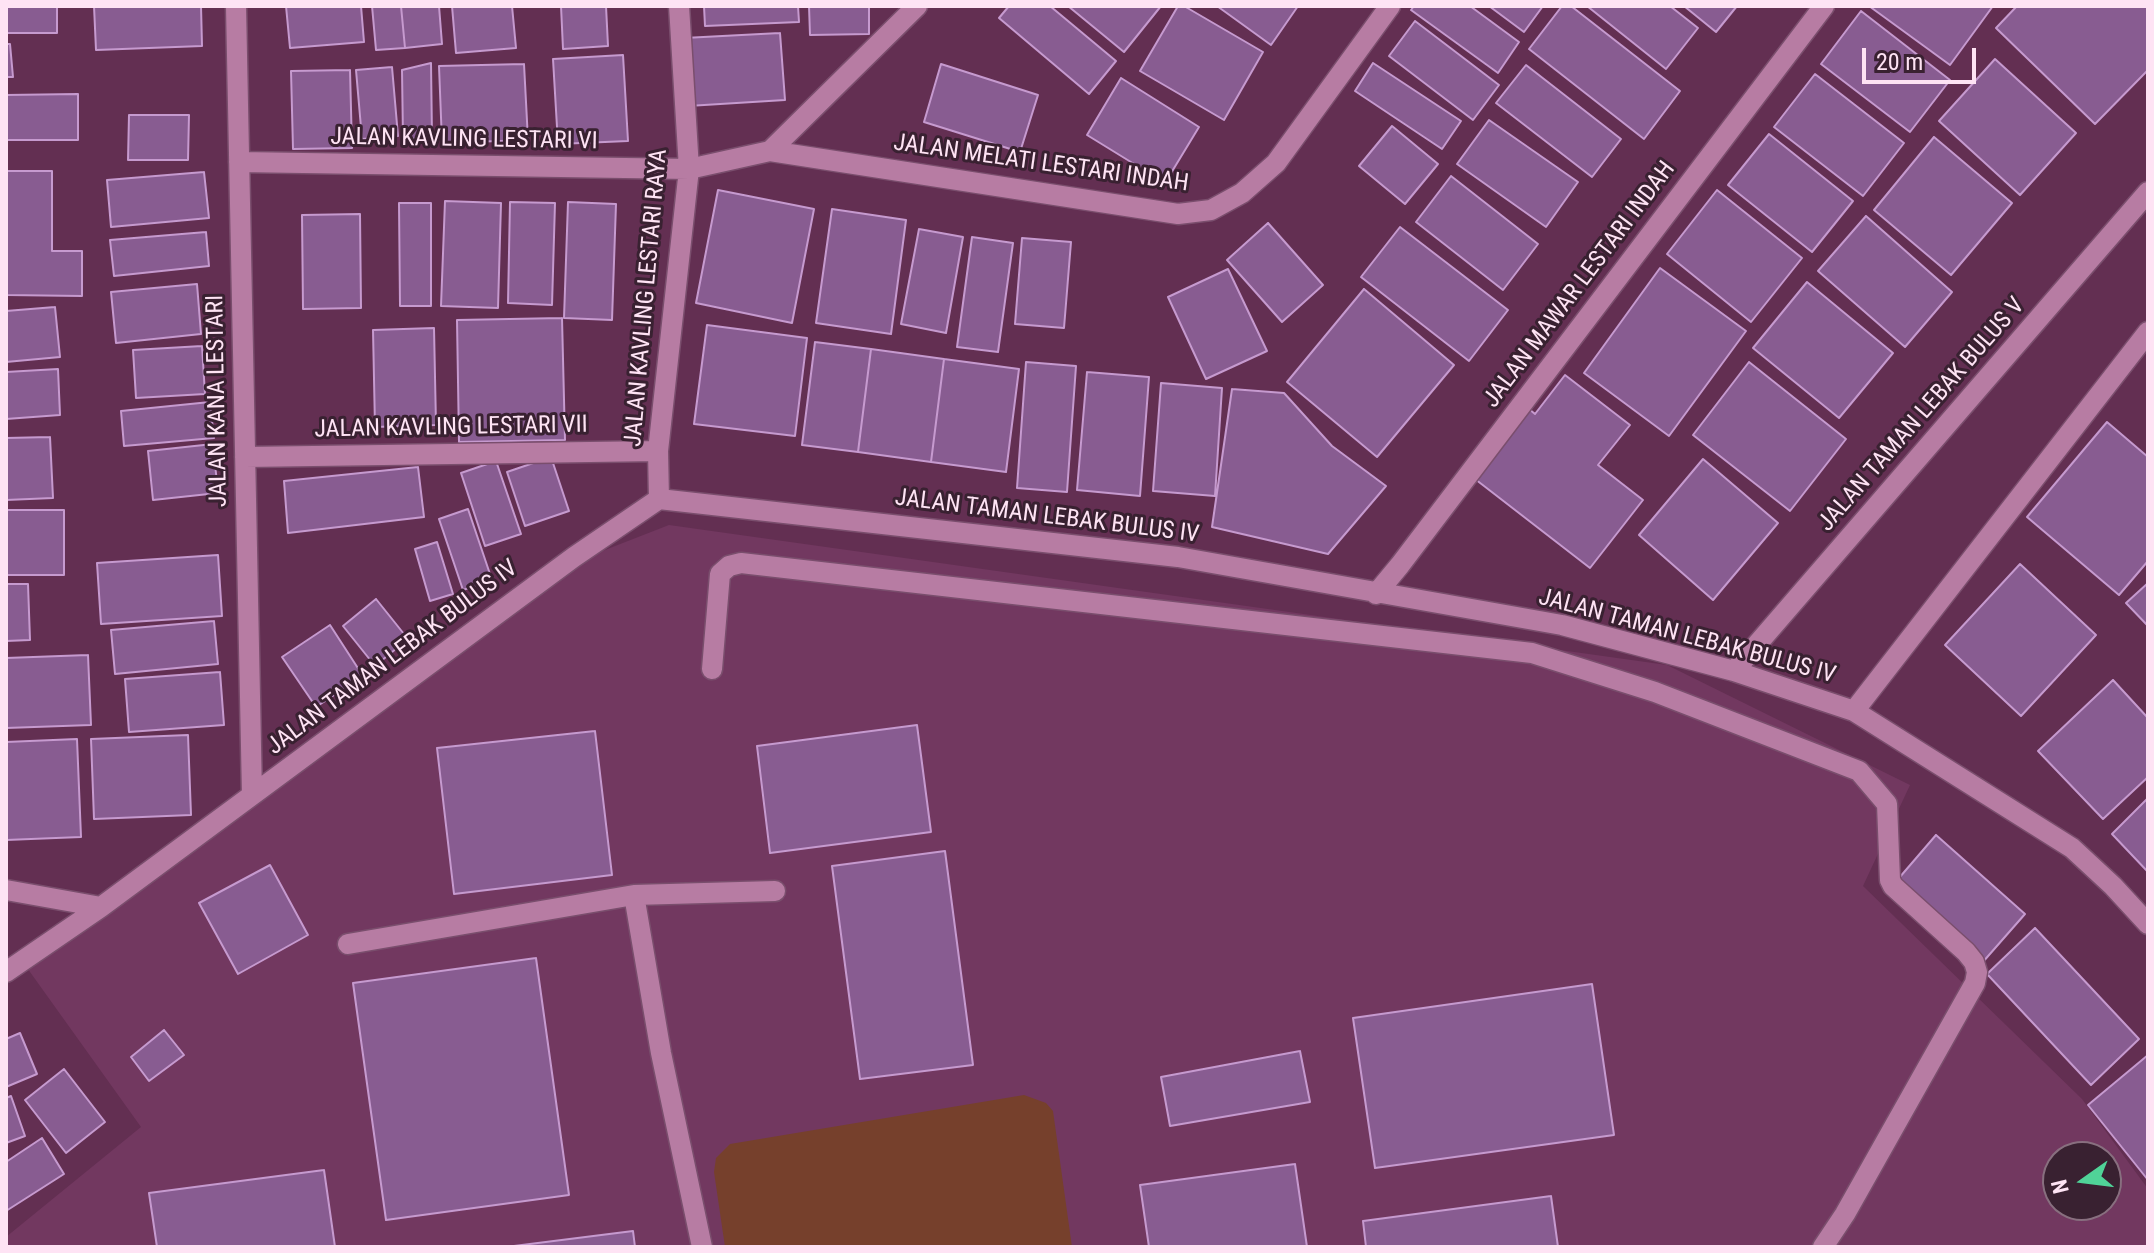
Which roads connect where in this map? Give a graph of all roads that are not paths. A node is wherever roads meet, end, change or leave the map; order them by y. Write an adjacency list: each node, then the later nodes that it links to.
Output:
1 (236, 6): 7 (street, JALAN KANA LESTARI)
2 (679, 6): 8 (street, JALAN KAVLING LESTARI RAYA)
3 (1390, 6): 6 (street, JALAN MELATI LESTARI INDAH)
4 (1824, 6): 14 (street, JALAN MAWAR LESTARI INDAH)
5 (907, 10): 6 (street)
6 (770, 151): 8 (street, JALAN MELATI LESTARI INDAH)
7 (239, 162): 8 (street, JALAN KAVLING LESTARI VI); 12 (street, JALAN KANA LESTARI)
8 (689, 169): 11 (street, JALAN KAVLING LESTARI RAYA)
9 (2148, 192): 16 (street, JALAN TAMAN LEBAK BULUS V)
10 (2144, 344): 17 (street)
11 (658, 451): 12 (street, JALAN KAVLING LESTARI VII); 13 (street, JALAN KAVLING LESTARI RAYA)
12 (245, 457): 18 (street, JALAN KANA LESTARI)
13 (659, 499): 14 (street, JALAN TAMAN LEBAK BULUS IV); 18 (street, JALAN TAMAN LEBAK BULUS IV)
14 (1376, 594): 16 (street, JALAN TAMAN LEBAK BULUS IV)
15 (712, 669): 27 (street)
16 (1734, 671): 17 (street, JALAN TAMAN LEBAK BULUS IV)
17 (1854, 711): 23 (street, JALAN TAMAN LEBAK BULUS IV)
18 (252, 795): 22 (street, JALAN TAMAN LEBAK BULUS IV)
19 (6, 890): 22 (street)
20 (775, 891): 21 (street)
21 (634, 895): 24 (street); 26 (street)
22 (101, 907): 25 (street, JALAN TAMAN LEBAK BULUS IV)
23 (2148, 924)
24 (348, 944)
25 (6, 972)
26 (702, 1247)
27 (1823, 1247)

